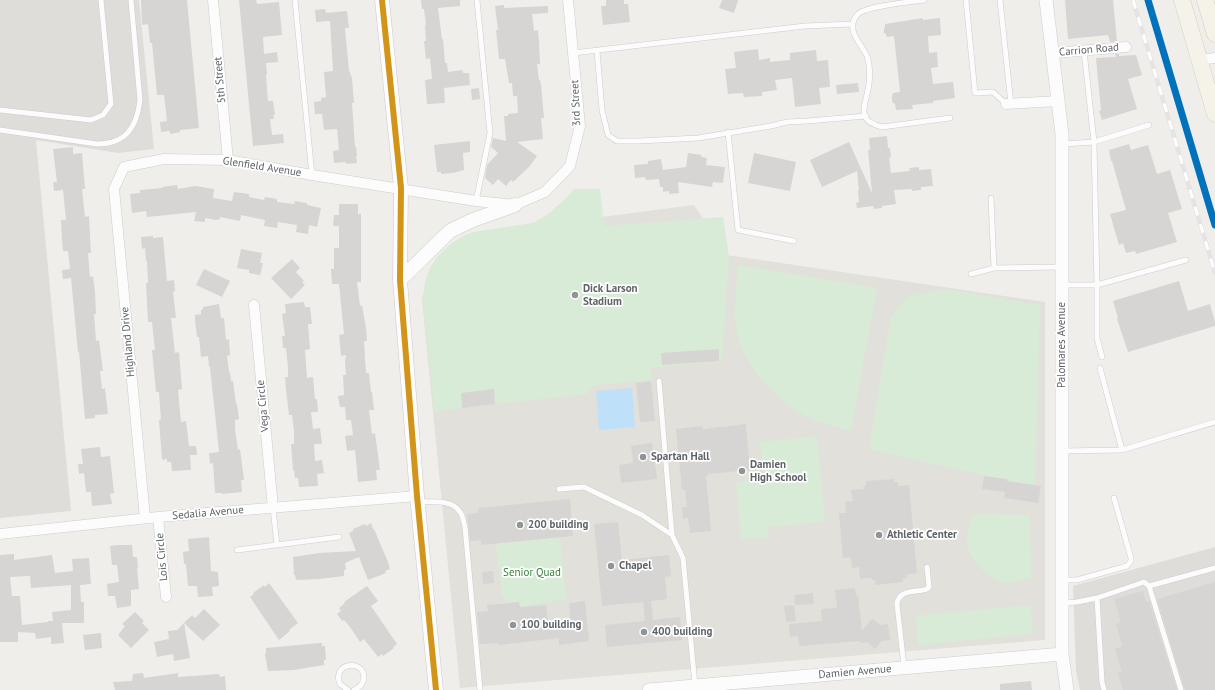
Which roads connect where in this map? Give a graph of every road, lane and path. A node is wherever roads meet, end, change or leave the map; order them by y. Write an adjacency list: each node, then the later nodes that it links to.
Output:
1 (101, 0): 24 (lane)
2 (131, 0): 29 (lane)
3 (213, 0): 33 (street, 5th Street)
4 (295, 0): 35 (lane)
5 (382, 0): 36 (main road)
6 (477, 0): 38 (lane)
7 (568, 0): 20 (street, 3rd Street)
8 (924, 0): 14 (lane)
9 (966, 0): 23 (lane)
10 (1000, 0): 23 (lane)
11 (1046, 0): 19 (street, Palomares Avenue)
12 (1182, 0): 21 (main road)
13 (1205, 0): 15 (main road)
14 (853, 24): 17 (lane); 26 (lane)
15 (1215, 34)
16 (1126, 47): 18 (street, Carrion Road)
17 (597, 51): 20 (lane); 30 (lane)
18 (1084, 51): 19 (street, Carrion Road); 31 (lane)
19 (1053, 53): 22 (street, Palomares Avenue)
20 (573, 54): 39 (street, 3rd Street)
21 (1207, 59): 25 (main road)
22 (1058, 101): 23 (street); 32 (street, Palomares Avenue)
23 (1008, 104)
24 (0, 110)
25 (1215, 114)
26 (866, 116): 27 (lane); 30 (lane)
27 (950, 118)
28 (1149, 125): 31 (lane)
29 (0, 130)
30 (728, 132): 40 (lane)
31 (1094, 142): 32 (lane); 47 (lane)
32 (1062, 144): 42 (street, Palomares Avenue)
33 (228, 160): 34 (street, Glenfield Avenue); 35 (street, Glenfield Avenue)
34 (124, 167): 60 (street, Highland Drive)
35 (312, 176): 36 (street, Glenfield Avenue)
36 (401, 188): 38 (street); 45 (main road)
37 (991, 198): 43 (lane)
38 (476, 201): 39 (street)
39 (515, 206): 45 (main road)
40 (794, 241)
41 (1186, 260): 47 (lane)
42 (1062, 267): 43 (lane); 46 (street, Palomares Avenue)
43 (994, 268): 44 (lane)
44 (971, 274)
45 (400, 280): 57 (main road)
46 (1062, 285): 47 (lane); 54 (street, Palomares Avenue)
47 (1098, 285): 49 (lane)
48 (254, 305): 58 (street, Vega Circle)
49 (1102, 357)
50 (1100, 368): 53 (lane)
51 (659, 381): 62 (lane)
52 (1215, 422): 53 (lane)
53 (1122, 450): 54 (lane)
54 (1062, 451): 68 (street, Palomares Avenue)
55 (559, 489): 62 (lane)
56 (1114, 498): 68 (lane)
57 (418, 499): 58 (street, Sedalia Avenue); 78 (main road); 79 (lane)
58 (272, 508): 59 (street, Sedalia Avenue); 64 (lane)
59 (158, 517): 60 (street, Sedalia Avenue); 70 (street, Lois Circle)
60 (145, 518): 61 (street, Sedalia Avenue)
61 (0, 534)
62 (672, 535): 75 (lane)
63 (339, 537): 64 (lane)
64 (277, 544): 65 (lane)
65 (237, 550)
66 (927, 567): 74 (lane)
67 (1215, 568): 69 (lane)
68 (1062, 580): 72 (street, Palomares Avenue)
69 (1149, 586): 71 (lane); 83 (lane)
70 (166, 597)
71 (1097, 598): 72 (lane); 82 (lane)
72 (1063, 603): 73 (street, Palomares Avenue)
73 (1062, 654): 74 (street, Damien Avenue); 81 (street, Palomares Avenue)
74 (904, 667): 75 (street, Damien Avenue)
75 (696, 686): 80 (street, Damien Avenue)
76 (348, 690): 77 (lane)
77 (354, 690)
78 (436, 690)
79 (480, 690)
80 (648, 690)
81 (1067, 690)
82 (1104, 690)
83 (1181, 690)

